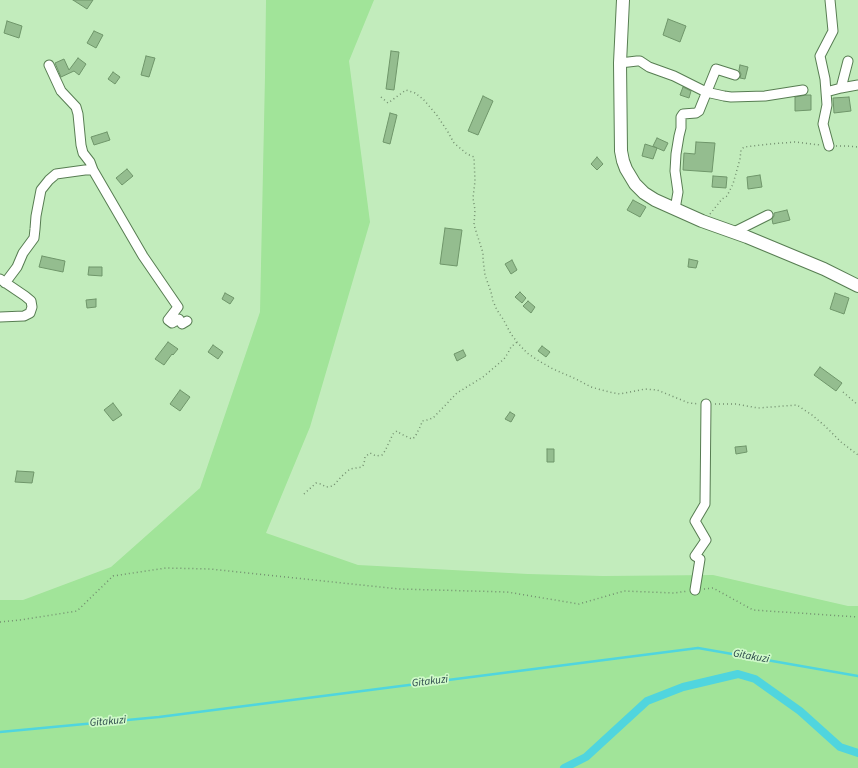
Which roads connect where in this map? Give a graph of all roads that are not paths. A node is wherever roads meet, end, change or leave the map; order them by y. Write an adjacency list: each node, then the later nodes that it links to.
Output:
1 (622, 0): 4 (main road)
2 (830, 0): 11 (street)
3 (848, 61): 8 (street)
4 (620, 63): 10 (street); 14 (main road)
5 (49, 65): 13 (street)
6 (735, 75): 10 (street)
7 (858, 85): 8 (street)
8 (841, 88): 11 (street)
9 (803, 90): 10 (street)
10 (706, 92): 14 (street)
11 (826, 92): 12 (street)
12 (829, 146)
13 (93, 170): 17 (street); 20 (street)
14 (675, 209): 16 (main road)
15 (768, 215): 16 (street)
16 (734, 232): 18 (main road)
17 (3, 281): 19 (street)
18 (858, 286)
19 (0, 317)
20 (187, 321)
21 (706, 404): 22 (street)
22 (695, 590)

